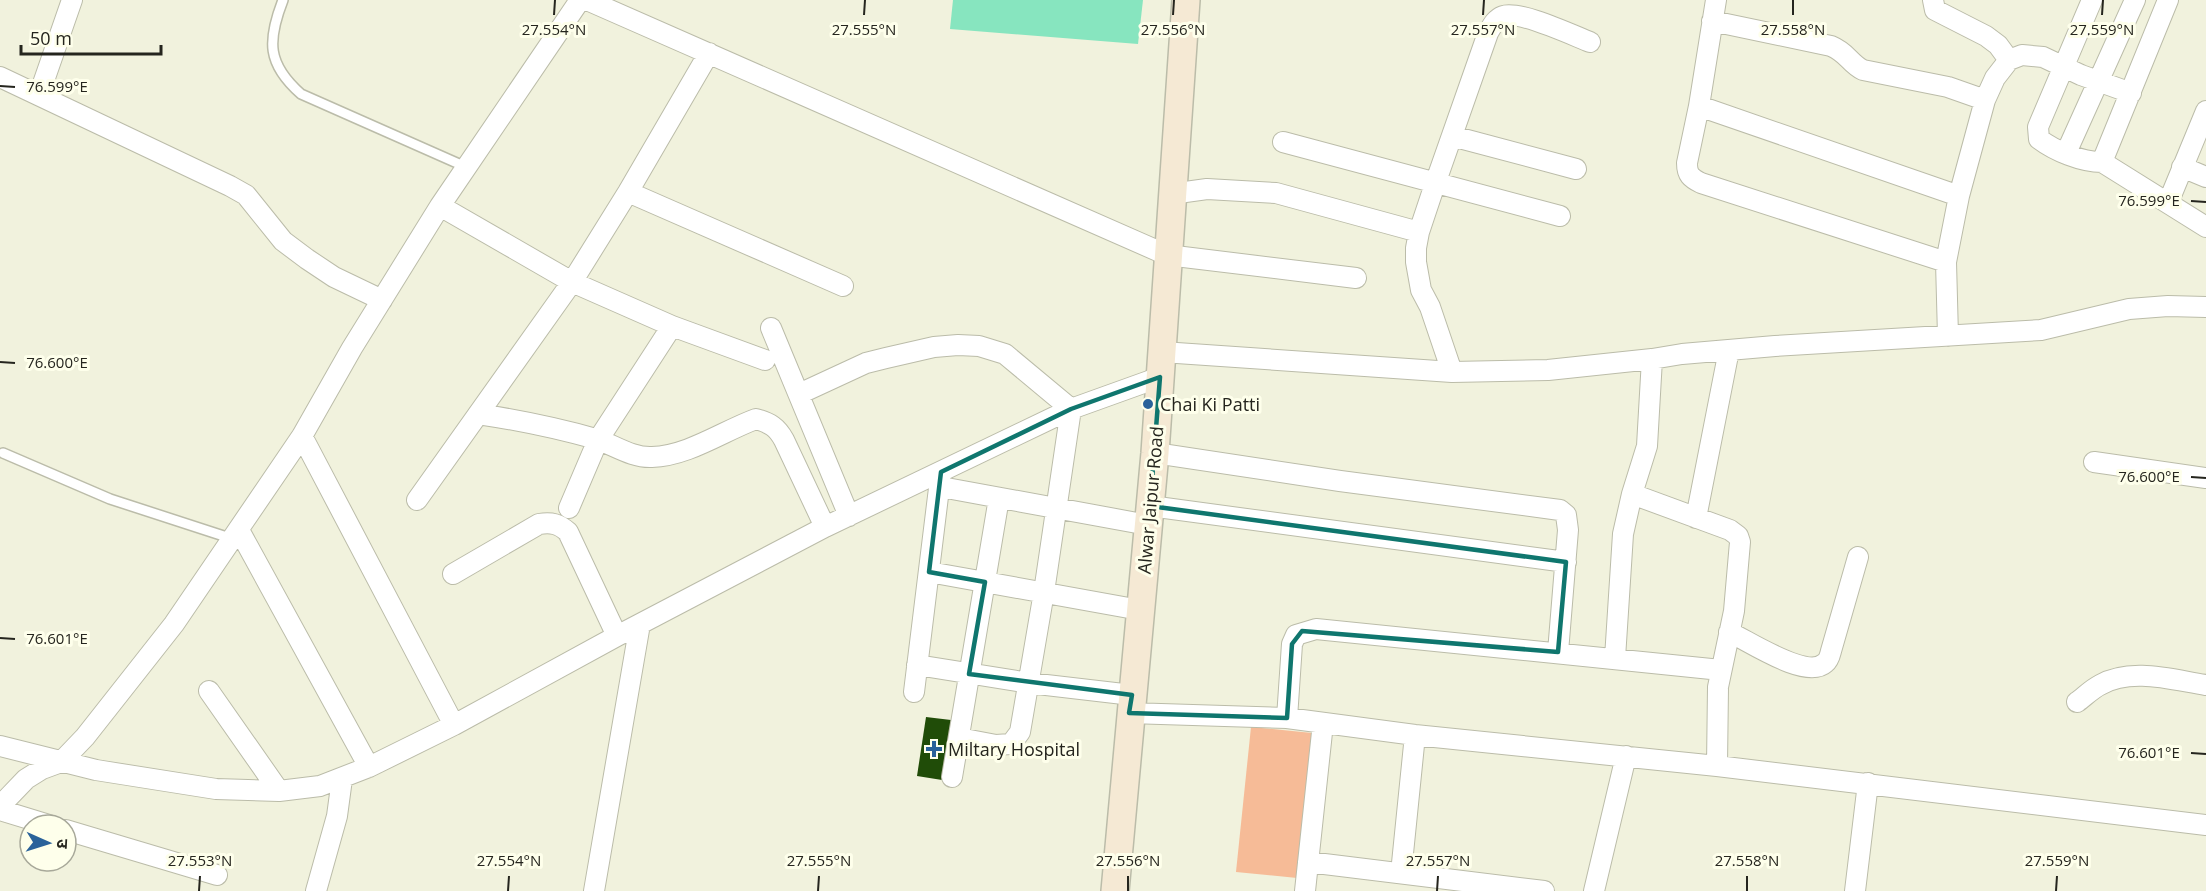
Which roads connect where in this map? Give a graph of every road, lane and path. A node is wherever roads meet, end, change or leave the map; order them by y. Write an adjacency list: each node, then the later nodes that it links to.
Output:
1 (72, 0): 19 (street)
2 (283, 0): 27 (lane)
3 (580, 0): 27 (street)
4 (587, 0): 13 (street)
5 (1186, 0): 33 (main road, Alwar Jaipur Road)
6 (1716, 0): 11 (street)
7 (1933, 0): 14 (street)
8 (2092, 0): 15 (street)
9 (2135, 0): 17 (street)
10 (2168, 0): 18 (street)
11 (1712, 21): 20 (street); 21 (street)
12 (1590, 42): 23 (street)
13 (709, 53): 32 (street); 40 (street)
14 (2008, 60): 15 (street); 20 (street)
15 (2065, 66): 17 (street); 25 (street)
16 (0, 77): 19 (street)
17 (2097, 81): 18 (street); 25 (street)
18 (2131, 93): 26 (street)
19 (39, 95): 45 (street)
20 (1985, 100): 34 (street)
21 (1699, 106): 34 (street); 41 (street)
22 (2204, 119): 28 (street)
23 (1452, 136): 29 (street); 31 (street)
24 (1283, 142): 31 (street)
25 (2066, 153): 26 (street)
26 (2102, 162): 35 (street)
27 (465, 167): 36 (street)
28 (2182, 167): 30 (street); 35 (street)
29 (1576, 169)
30 (2206, 177)
31 (1435, 184): 37 (street); 39 (street)
32 (628, 192): 43 (street); 44 (street)
33 (1172, 194): 39 (street); 40 (main road, Alwar Jaipur Road)
34 (1959, 196): 41 (street)
35 (2168, 203): 38 (street)
36 (440, 206): 43 (street); 45 (street)
37 (1560, 216)
38 (2206, 226)
39 (1419, 232): 54 (street)
40 (1167, 255): 42 (street); 53 (main road, Alwar Jaipur Road)
41 (1946, 262): 49 (street)
42 (1356, 278)
43 (572, 282): 47 (street); 57 (street)
44 (843, 285)
45 (382, 300): 58 (street)
46 (2206, 308): 49 (street)
47 (672, 326): 52 (street); 59 (street)
48 (771, 328): 55 (street)
49 (1948, 336): 50 (street)
50 (1729, 350): 51 (street); 72 (street)
51 (1652, 359): 54 (street); 65 (street)
52 (765, 360)
53 (1161, 365): 54 (street); 56 (street); 61 (main road, Alwar Jaipur Road)
54 (1452, 372)
55 (798, 394): 56 (street); 71 (street)
56 (1071, 409): 64 (street); 69 (street)
57 (478, 414): 59 (street); 67 (street)
58 (302, 436): 74 (street); 98 (street)
59 (598, 440): 68 (street); 73 (street)
60 (3, 453): 74 (lane)
61 (1155, 453): 70 (main road, Alwar Jaipur Road); 76 (street)
62 (2094, 462): 63 (street)
63 (2204, 471)
64 (941, 480): 66 (street); 71 (street); 77 (street)
65 (1632, 494): 72 (street); 86 (street)
66 (999, 498): 69 (street); 79 (street)
67 (417, 500)
68 (569, 508)
69 (1056, 508): 70 (street); 80 (street)
70 (1149, 515): 76 (street); 81 (main road, Alwar Jaipur Road)
71 (849, 516): 73 (street)
72 (1696, 518): 83 (street)
73 (825, 527): 82 (street)
74 (236, 534): 103 (street); 105 (street)
75 (1858, 557): 83 (street)
76 (1566, 562): 85 (street)
77 (929, 572): 79 (street); 87 (street)
78 (453, 574): 84 (street)
79 (985, 582): 80 (street); 89 (street)
80 (1044, 592): 81 (street); 90 (street)
81 (1140, 610): 95 (main road, Alwar Jaipur Road)
82 (640, 624): 84 (street); 119 (street)
83 (1729, 632): 88 (street)
84 (617, 636): 98 (street)
85 (1558, 652): 86 (street); 96 (street)
86 (1615, 658): 88 (street)
87 (917, 665): 89 (street); 93 (street)
88 (1720, 670): 104 (street)
89 (969, 674): 90 (street); 100 (street)
90 (1029, 683): 95 (street); 100 (street)
91 (2206, 685): 94 (street)
92 (209, 691): 109 (street)
93 (914, 692)
94 (2077, 702)
95 (1131, 704): 96 (street); 120 (main road, Alwar Jaipur Road)
96 (1287, 718): 97 (street)
97 (1323, 723): 99 (street); 115 (street)
98 (454, 725): 105 (street)
99 (1415, 735): 102 (street); 116 (street)
100 (959, 738): 106 (street)
101 (0, 746): 103 (street)
102 (1626, 756): 104 (street); 123 (street)
103 (61, 762): 109 (street); 110 (street)
104 (1717, 766): 108 (street)
105 (369, 767): 107 (street)
106 (952, 777)
107 (342, 778): 109 (street); 118 (street)
108 (1868, 783): 113 (street); 124 (street)
109 (279, 791)
110 (0, 806)
111 (0, 810): 112 (street)
112 (18, 816)
113 (2206, 825)
114 (78, 834): 117 (street)
115 (1308, 862): 116 (street); 121 (street)
116 (1401, 873): 122 (street)
117 (217, 875)
118 (316, 891)
119 (594, 891)
120 (1114, 891)
121 (1305, 891)
122 (1544, 891)
123 (1594, 891)
124 (1855, 891)

